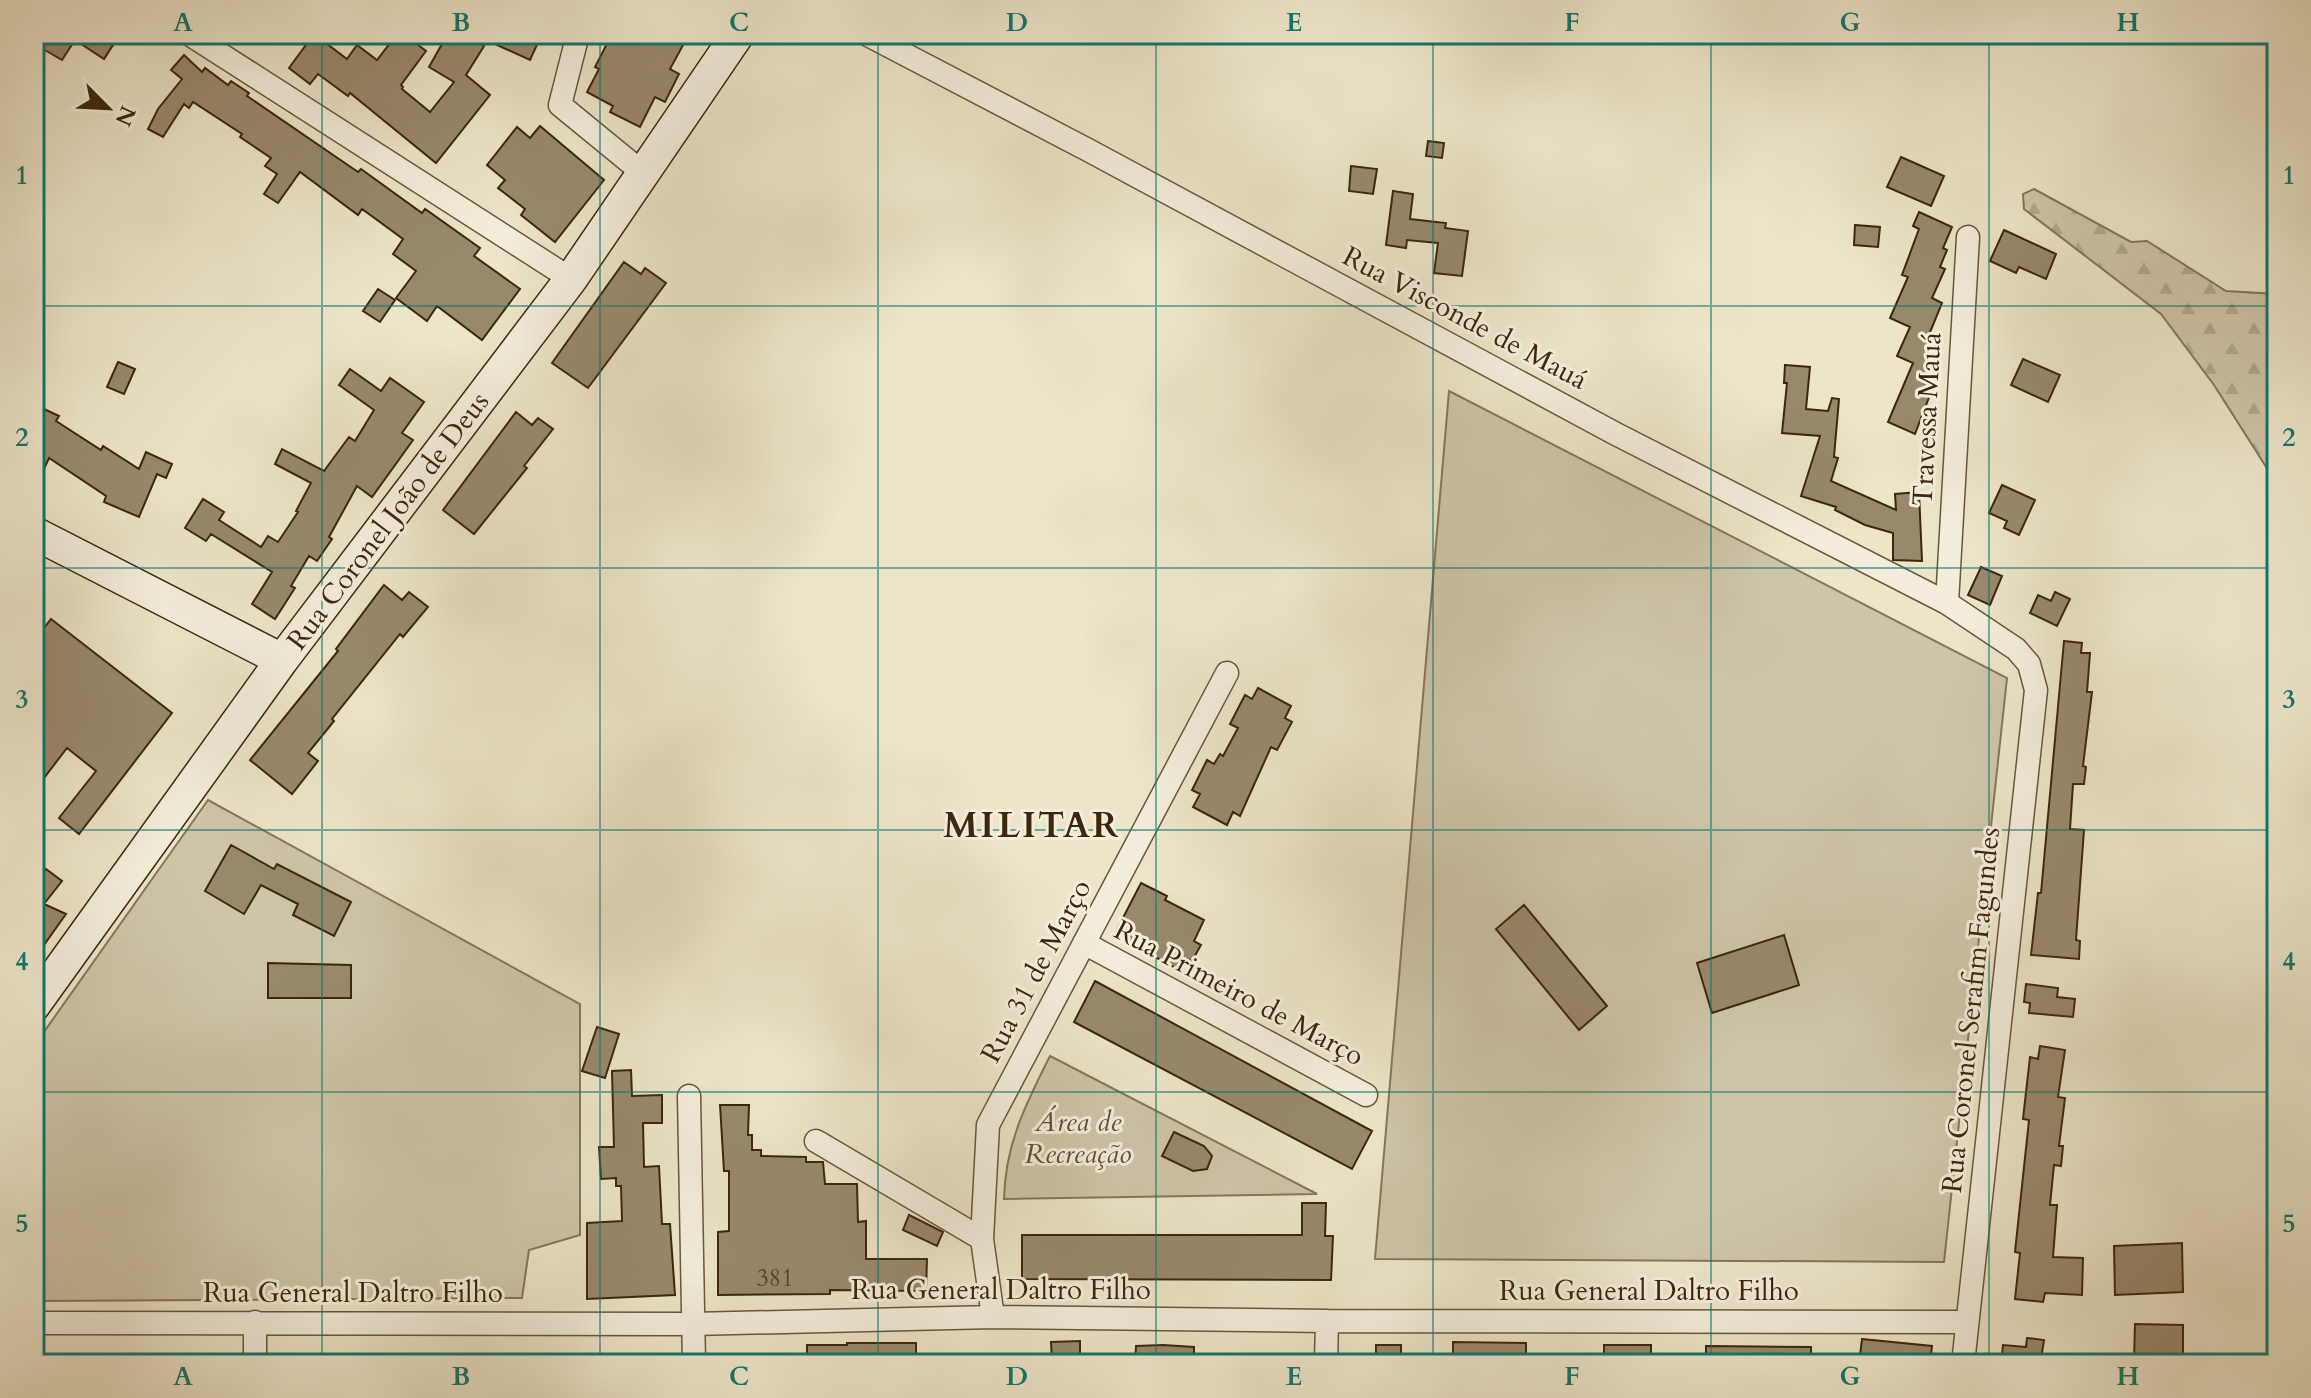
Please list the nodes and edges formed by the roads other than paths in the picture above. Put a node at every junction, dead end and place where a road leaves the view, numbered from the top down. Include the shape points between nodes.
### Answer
1 (189, 34) edge
2 (578, 34) edge
3 (738, 34) edge
4 (866, 34) edge
5 (643, 173) junction
6 (1968, 237) dead end
7 (571, 279) junction
8 (34, 533) edge
9 (1947, 603) junction
10 (282, 660) junction
11 (2029, 664) joint
12 (1227, 673) dead end
13 (1084, 943) junction
14 (34, 1005) edge
15 (1366, 1095) dead end
16 (689, 1096) dead end
17 (816, 1141) dead end
18 (982, 1239) junction
19 (993, 1317) junction
20 (1327, 1321) junction
21 (255, 1322) junction
22 (1967, 1322) junction
23 (34, 1323) edge
24 (693, 1324) junction
25 (255, 1364) edge
26 (694, 1364) edge
27 (1326, 1364) edge
28 (1963, 1364) edge

1 - 7 street
2 - 5 street via 560,105
3 - 5 street, Rua Coronel João de Deus
4 - 9 street, Rua Visconde de Mauá via 1616,434
5 - 7 street, Rua Coronel João de Deus
6 - 9 street, Travessa Mauá
7 - 10 street, Rua Coronel João de Deus
8 - 10 street
9 - 11 street, Rua Visconde de Mauá via 2016,649
10 - 14 street, Rua Coronel João de Deus
11 - 22 street, Rua Coronel Serafim Fagundes via 2036,690
12 - 13 street, Rua 31 de Março
13 - 15 street, Rua Primeiro de Março
13 - 18 street, Rua 31 de Março via 988,1125
16 - 24 street
17 - 18 street
18 - 19 street, Rua 31 de Março
19 - 20 street, Rua General Daltro Filho
19 - 24 street, Rua General Daltro Filho
20 - 22 street, Rua General Daltro Filho
20 - 27 street
21 - 23 street, Rua General Daltro Filho
21 - 24 street, Rua General Daltro Filho
21 - 25 street
22 - 28 street, Rua Coronel Serafim Fagundes
24 - 26 street

